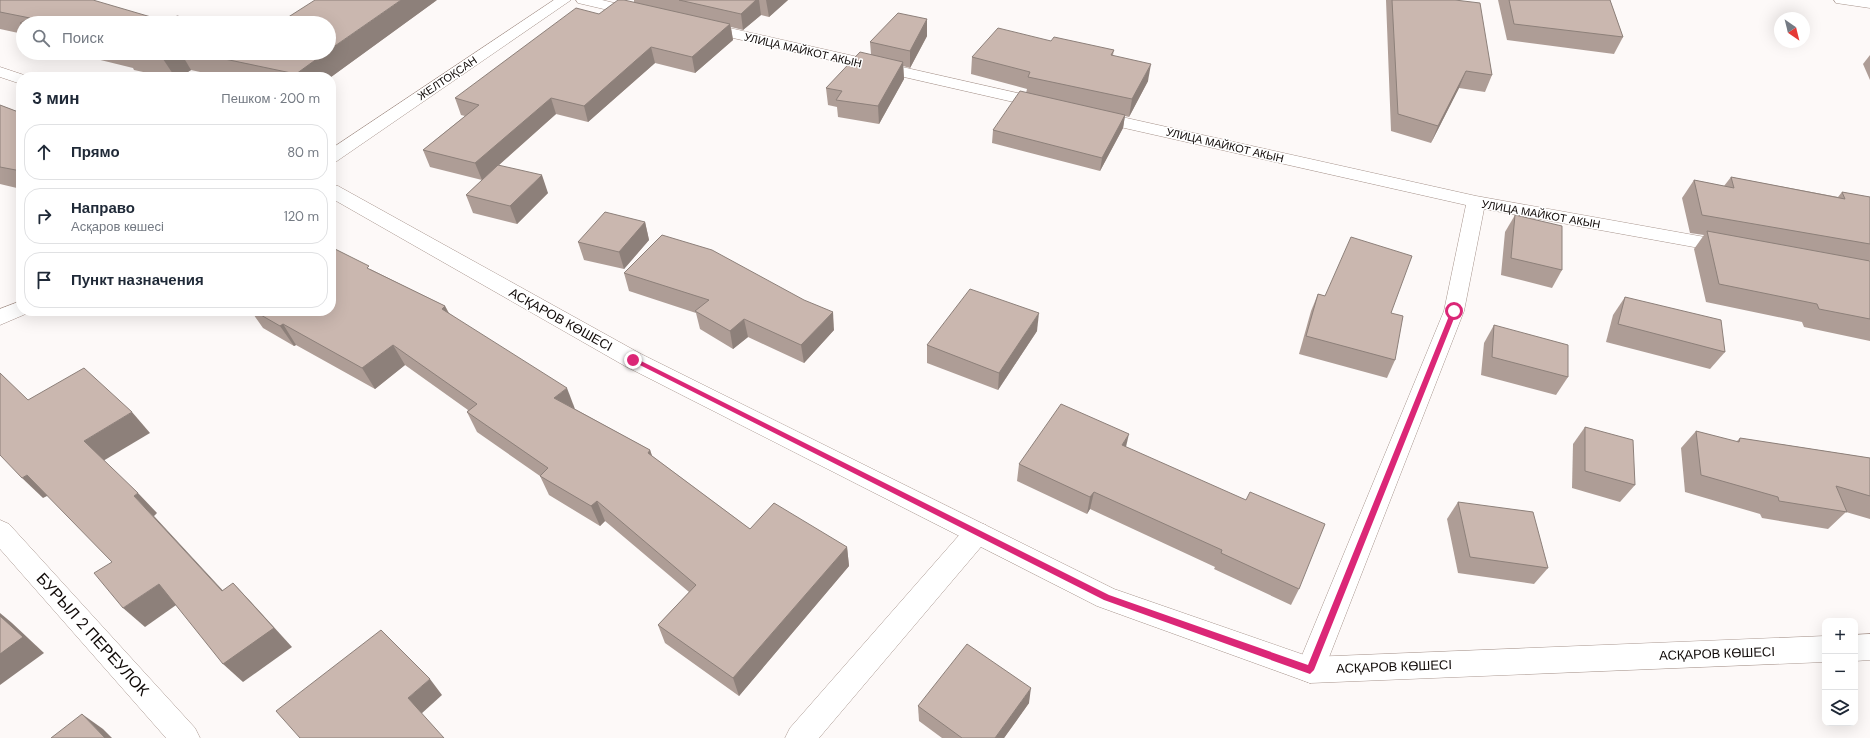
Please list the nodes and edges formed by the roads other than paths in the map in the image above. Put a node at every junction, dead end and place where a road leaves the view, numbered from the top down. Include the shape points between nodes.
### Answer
1 (564, 0) edge
2 (583, 0) edge
3 (1841, 0) edge
4 (1870, 4) edge
5 (653, 16) edge
6 (684, 23) edge
7 (0, 72) edge
8 (16, 77) edge
9 (1057, 107) edge
10 (1080, 112) edge
11 (336, 154) edge
12 (336, 193) edge
13 (1476, 202) junction
14 (1744, 250) edge
15 (16, 310) edge
16 (0, 318) edge
17 (0, 531) edge
18 (977, 533) junction
19 (1870, 647) edge
20 (1858, 648) edge
21 (1822, 649) edge
22 (1310, 670) junction
23 (185, 738) edge
24 (800, 738) edge

1 - 11 street, ЖЕЛТОҚСАН
2 - 5 street
3 - 4 street
6 - 9 street, УЛИЦА МАЙКОТ АКЫН
7 - 8 street
10 - 13 street, УЛИЦА МАЙКОТ АКЫН
12 - 18 street, АСҚАРОВ КӨШЕСІ via 633,360
13 - 14 street, УЛИЦА МАЙКОТ АКЫН
13 - 22 street via 1454,311
15 - 16 street
17 - 23 street, БУРЫЛ 2 ПЕРЕУЛОК
18 - 22 street, АСҚАРОВ КӨШЕСІ via 1106,598
18 - 24 street
19 - 20 street
21 - 22 street, АСҚАРОВ КӨШЕСІ

